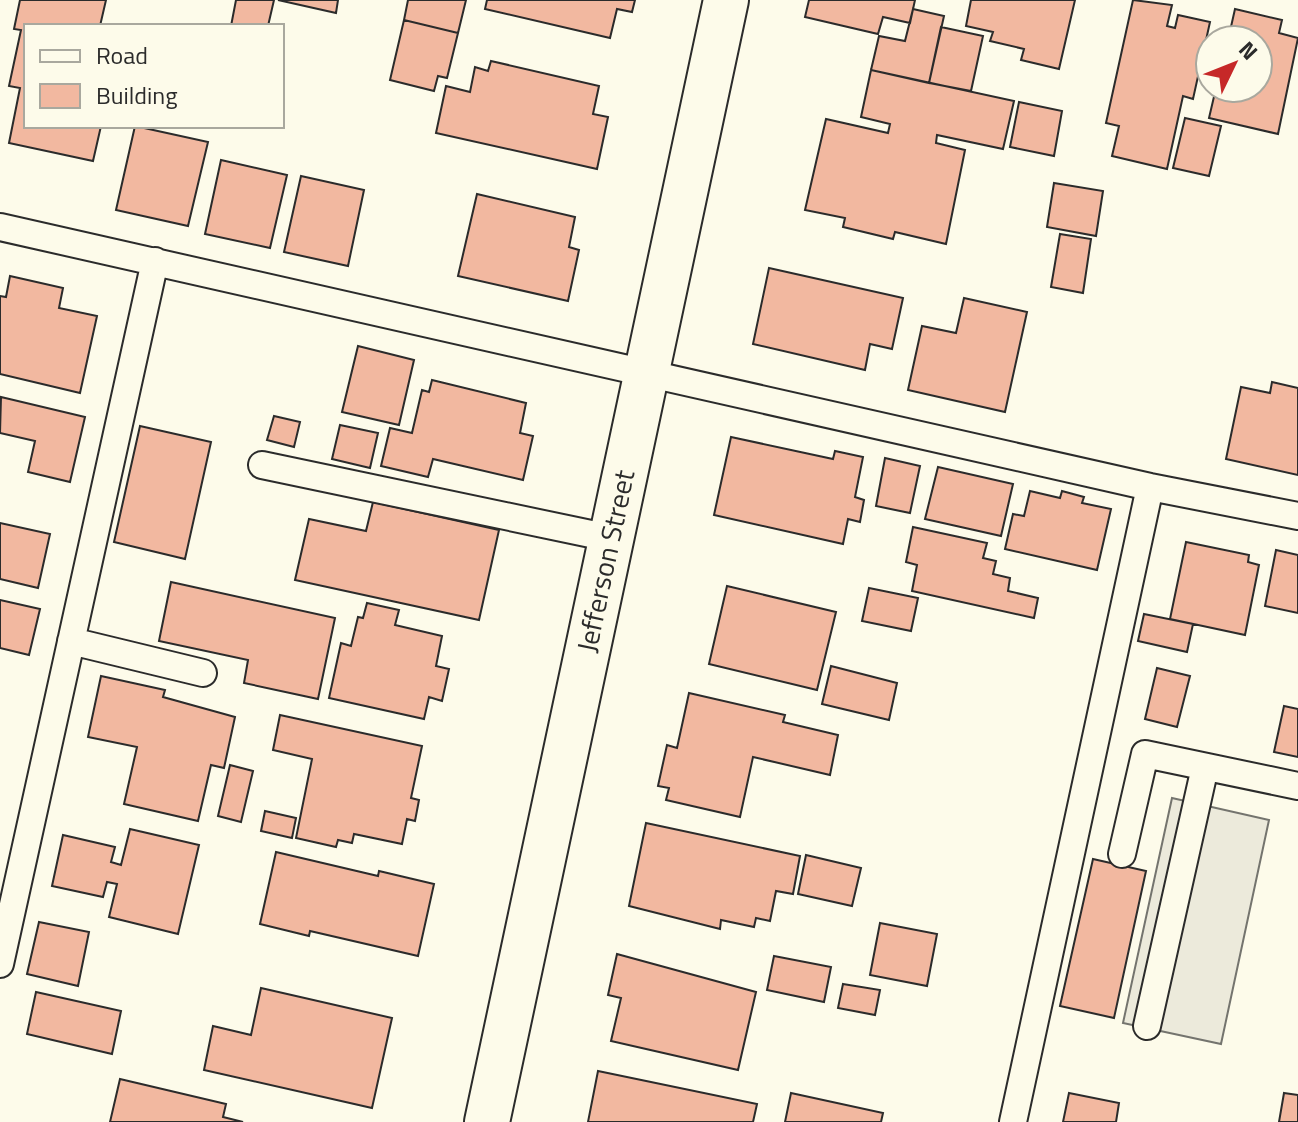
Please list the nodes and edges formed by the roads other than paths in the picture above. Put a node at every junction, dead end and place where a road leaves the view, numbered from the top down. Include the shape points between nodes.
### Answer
1 (726, 0) edge
2 (0, 227) edge
3 (155, 261) junction
4 (645, 372) junction
5 (262, 465) dead end
6 (1150, 487) junction
7 (1298, 516) edge
8 (610, 538) junction
9 (71, 641) junction
10 (203, 673) dead end
11 (1205, 767) junction
12 (1298, 786) edge
13 (1122, 854) dead end
14 (0, 964) edge
15 (1147, 1026) dead end
16 (487, 1122) edge
17 (1013, 1122) edge

1 - 4 street, Jefferson Street
2 - 3 lane
3 - 4 lane
3 - 9 lane
4 - 6 lane
4 - 8 street, Jefferson Street
5 - 8 lane
6 - 7 lane
6 - 17 lane
8 - 16 street, Jefferson Street
9 - 10 lane
9 - 14 lane
11 - 12 lane
11 - 13 lane via 1145,754
11 - 15 lane

